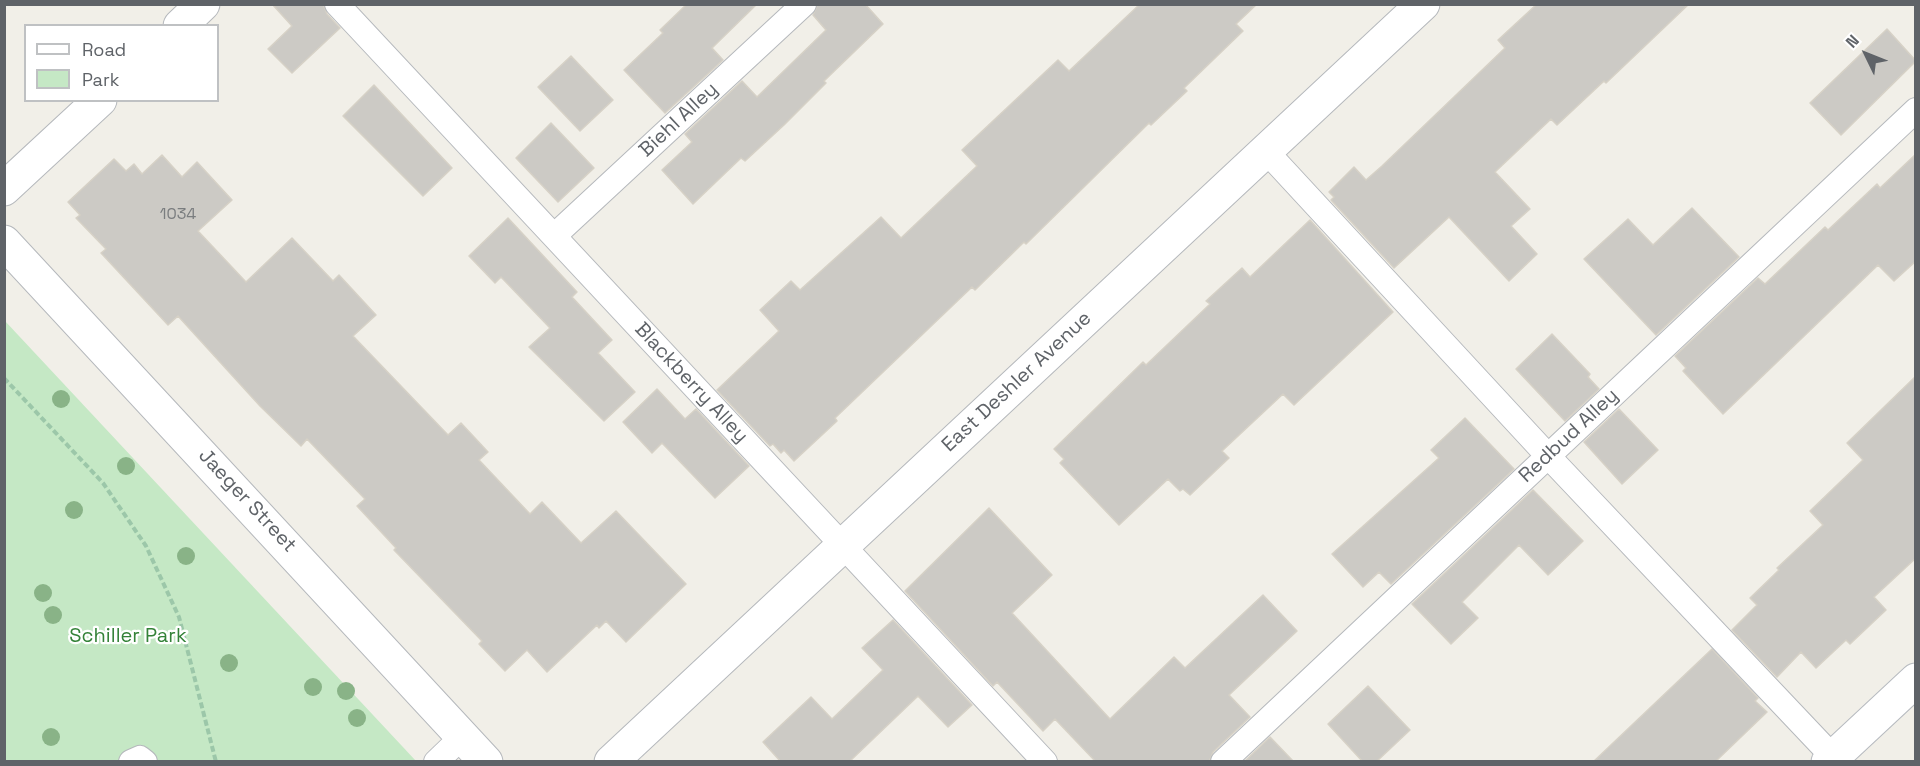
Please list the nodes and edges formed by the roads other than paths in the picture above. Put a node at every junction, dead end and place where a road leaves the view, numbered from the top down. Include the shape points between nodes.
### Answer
1 (202, 4) edge
2 (337, 4) edge
3 (804, 4) edge
4 (1423, 4) edge
5 (182, 24) edge
6 (98, 102) edge
7 (1916, 110) edge
8 (1265, 150) junction
9 (4, 189) edge
10 (554, 236) junction
11 (4, 242) edge
12 (1548, 456) junction
13 (843, 544) junction
14 (1916, 680) edge
15 (463, 736) junction
16 (1831, 759) edge
17 (436, 762) edge
18 (486, 762) edge
19 (611, 762) edge
20 (1045, 762) edge
21 (1223, 762) edge

1 - 5 street
2 - 10 lane, Blackberry Alley
3 - 10 lane, Biehl Alley
4 - 8 street, East Deshler Avenue
6 - 9 street
7 - 12 lane, Redbud Alley
8 - 12 lane
8 - 13 street, East Deshler Avenue
10 - 13 lane, Blackberry Alley
11 - 15 street, Jaeger Street
12 - 16 lane
12 - 21 lane, Redbud Alley
13 - 19 street, East Deshler Avenue
13 - 20 lane, Blackberry Alley
14 - 16 street
15 - 17 lane
15 - 18 street, Jaeger Street

